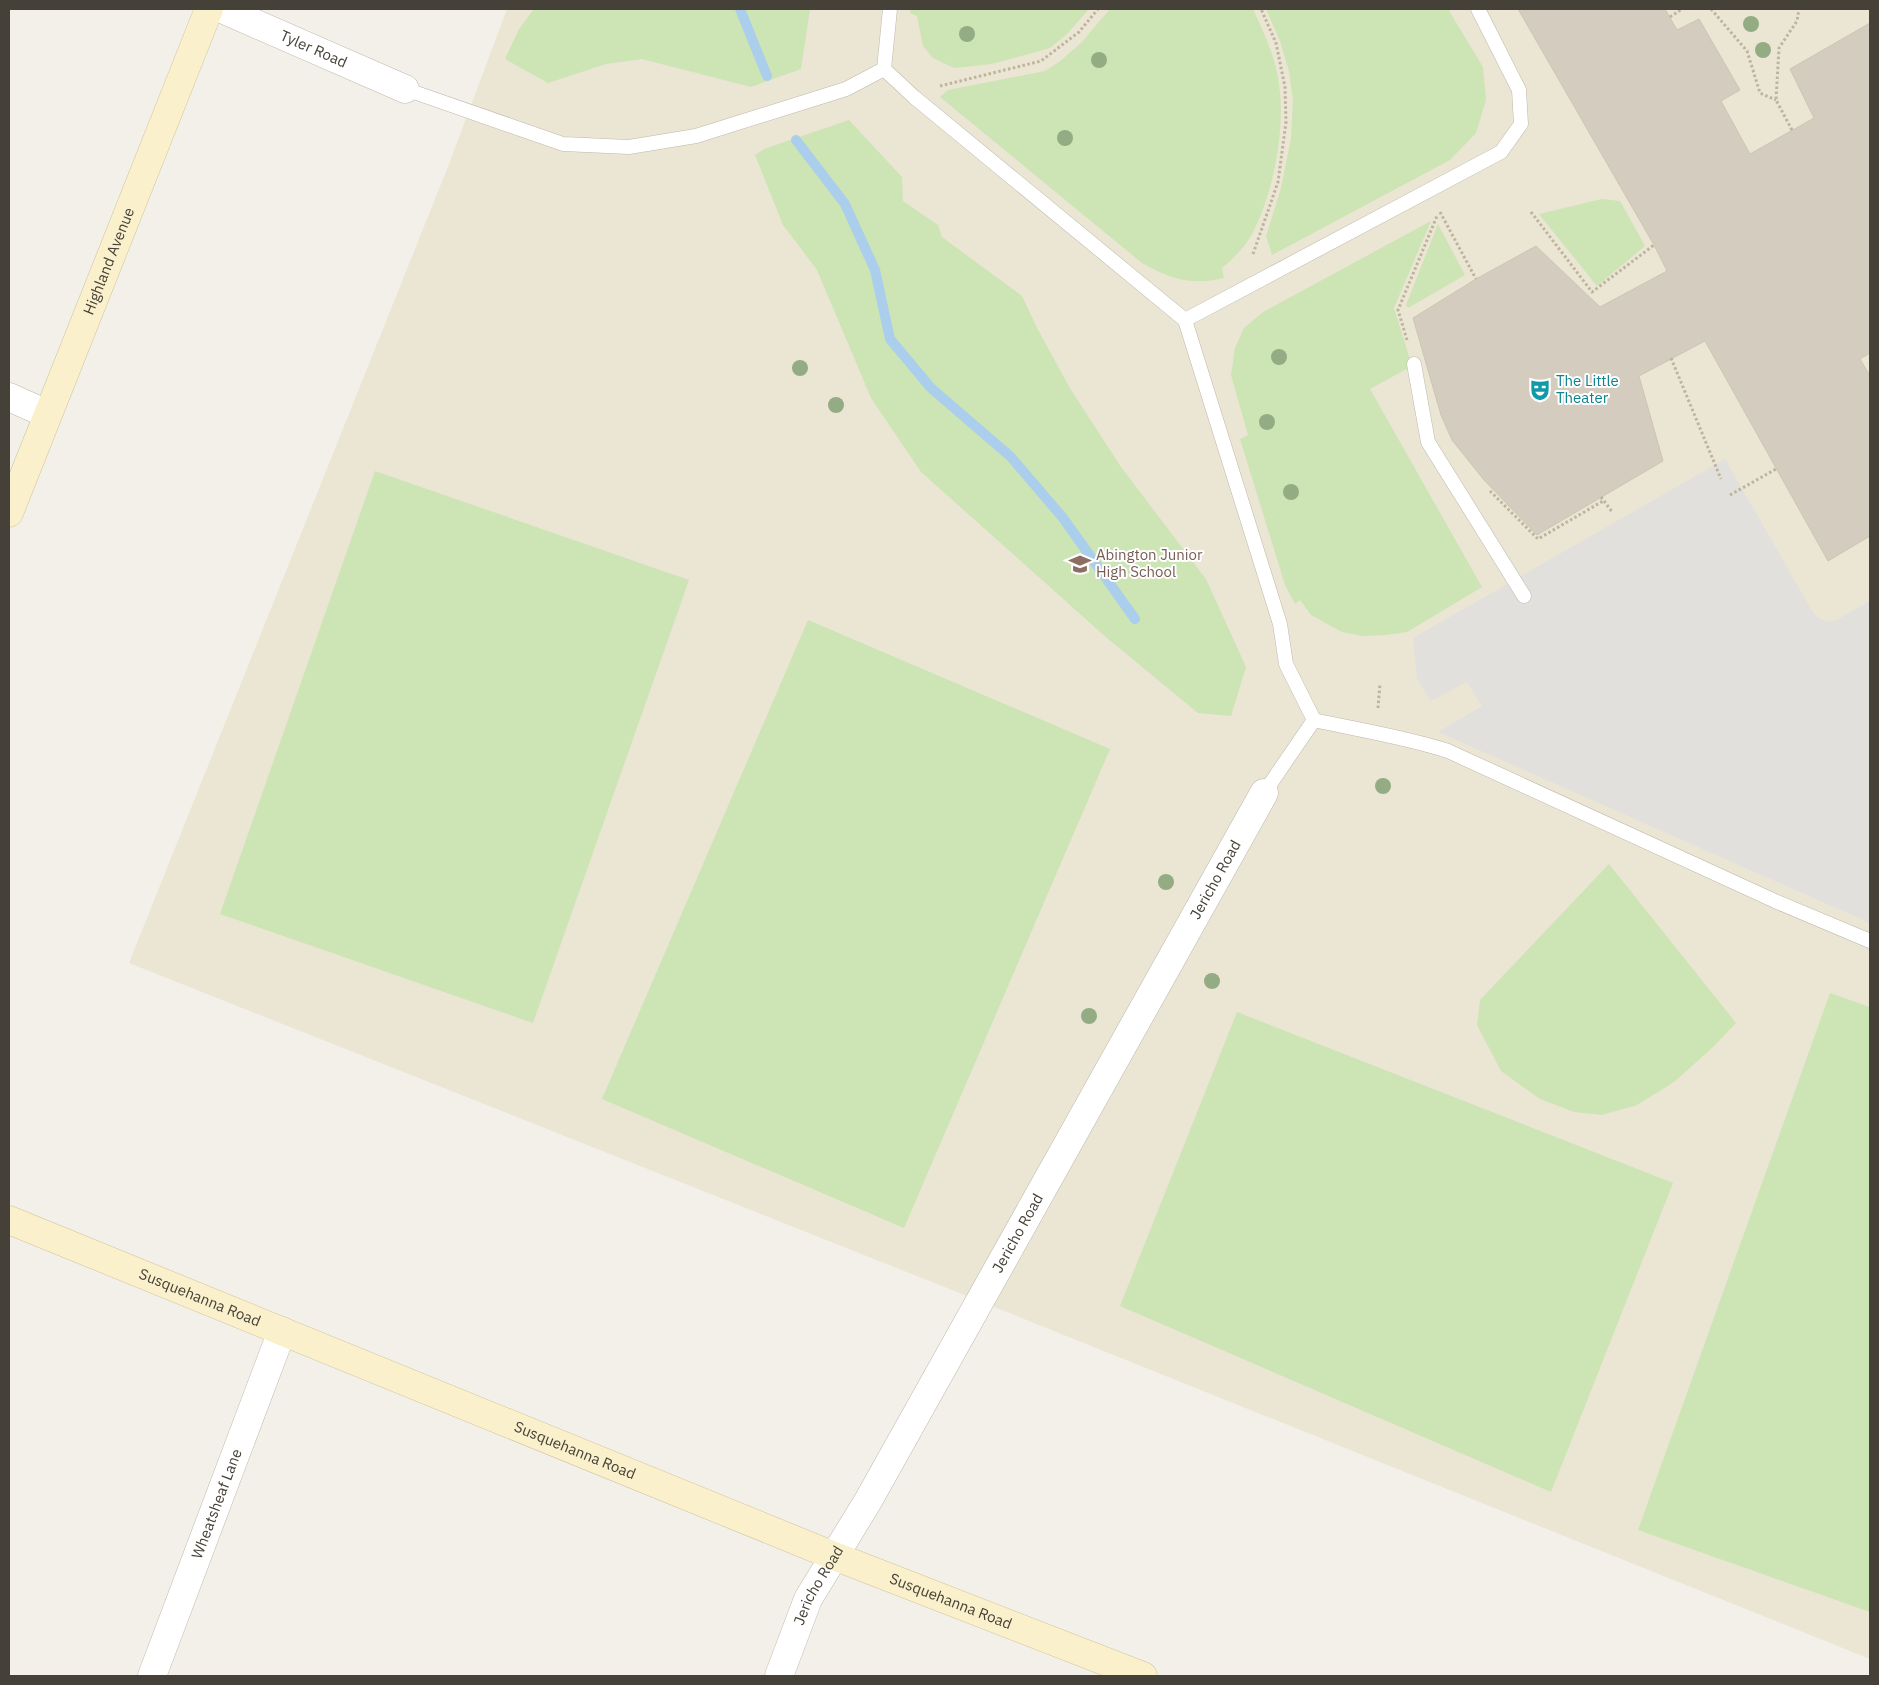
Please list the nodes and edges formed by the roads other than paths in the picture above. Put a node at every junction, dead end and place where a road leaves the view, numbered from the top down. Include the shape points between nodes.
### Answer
1 (209, 9) edge
2 (222, 9) edge
3 (890, 9) edge
4 (1478, 9) edge
5 (884, 69) junction
6 (405, 89) joint
7 (1185, 320) junction
8 (1414, 364) road end
9 (9, 397) edge
10 (47, 414) junction
11 (9, 513) edge
12 (1524, 596) dead end
13 (1314, 720) junction
14 (1264, 793) joint
15 (1870, 941) edge
16 (9, 1220) edge
17 (282, 1331) junction
18 (834, 1556) junction
19 (152, 1676) edge
20 (779, 1676) edge
21 (1143, 1676) edge

1 - 10 main road, Highland Avenue
2 - 6 street, Tyler Road
3 - 5 lane
4 - 7 lane via 1519,90 1521,124 1501,152
5 - 6 lane via 846,89 696,136 629,147 563,144
5 - 7 lane
7 - 13 lane via 1277,615 1286,664
8 - 12 lane via 1428,442
9 - 10 street
10 - 11 main road, Highland Avenue
13 - 14 lane
13 - 15 lane via 1418,741 1448,751 1775,901
14 - 18 street, Jericho Road via 868,1502
16 - 17 main road, Susquehanna Road
17 - 18 main road, Susquehanna Road
17 - 19 street, Wheatsheaf Lane
18 - 20 street, Jericho Road via 808,1599
18 - 21 main road, Susquehanna Road

